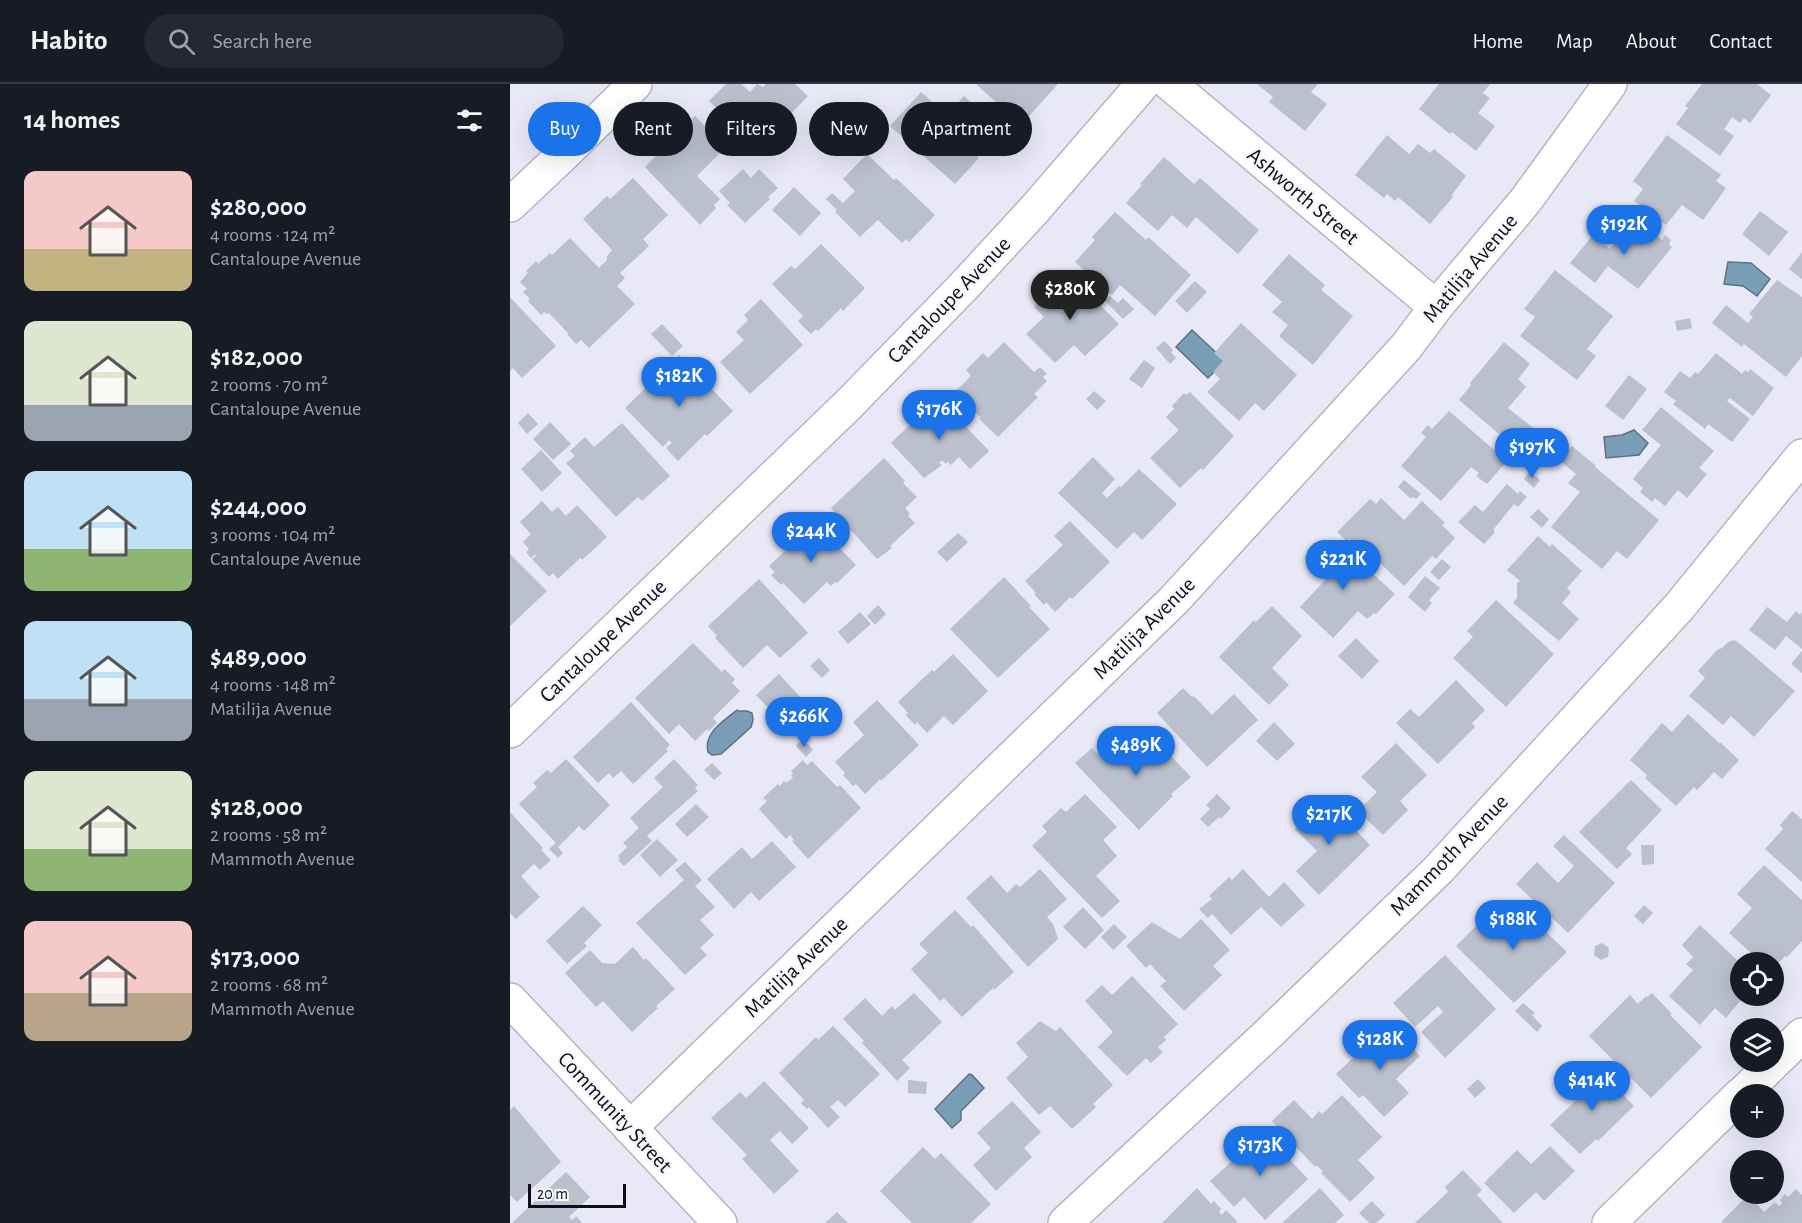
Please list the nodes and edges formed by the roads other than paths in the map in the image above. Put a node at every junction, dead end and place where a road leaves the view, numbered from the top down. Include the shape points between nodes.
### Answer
1 (635, 84) edge
2 (1143, 84) edge
3 (1170, 84) edge
4 (1610, 84) edge
5 (510, 205) edge
6 (1436, 307) junction
7 (1802, 456) edge
8 (510, 731) edge
9 (510, 1000) edge
10 (1802, 1035) edge
11 (1751, 1084) edge
12 (1730, 1105) edge
13 (630, 1128) junction
14 (720, 1223) edge
15 (1065, 1223) edge
16 (1609, 1223) edge

1 - 5 street
2 - 8 street, Cantaloupe Avenue via 1034,210 857,395
3 - 6 street, Ashworth Street
4 - 6 street, Matilija Avenue via 1526,200
6 - 13 street, Matilija Avenue via 1406,347 1174,600
7 - 15 street, Mammoth Avenue via 1679,607 1438,870
9 - 13 street, Community Street
10 - 11 street
12 - 16 street
13 - 14 street, Community Street

